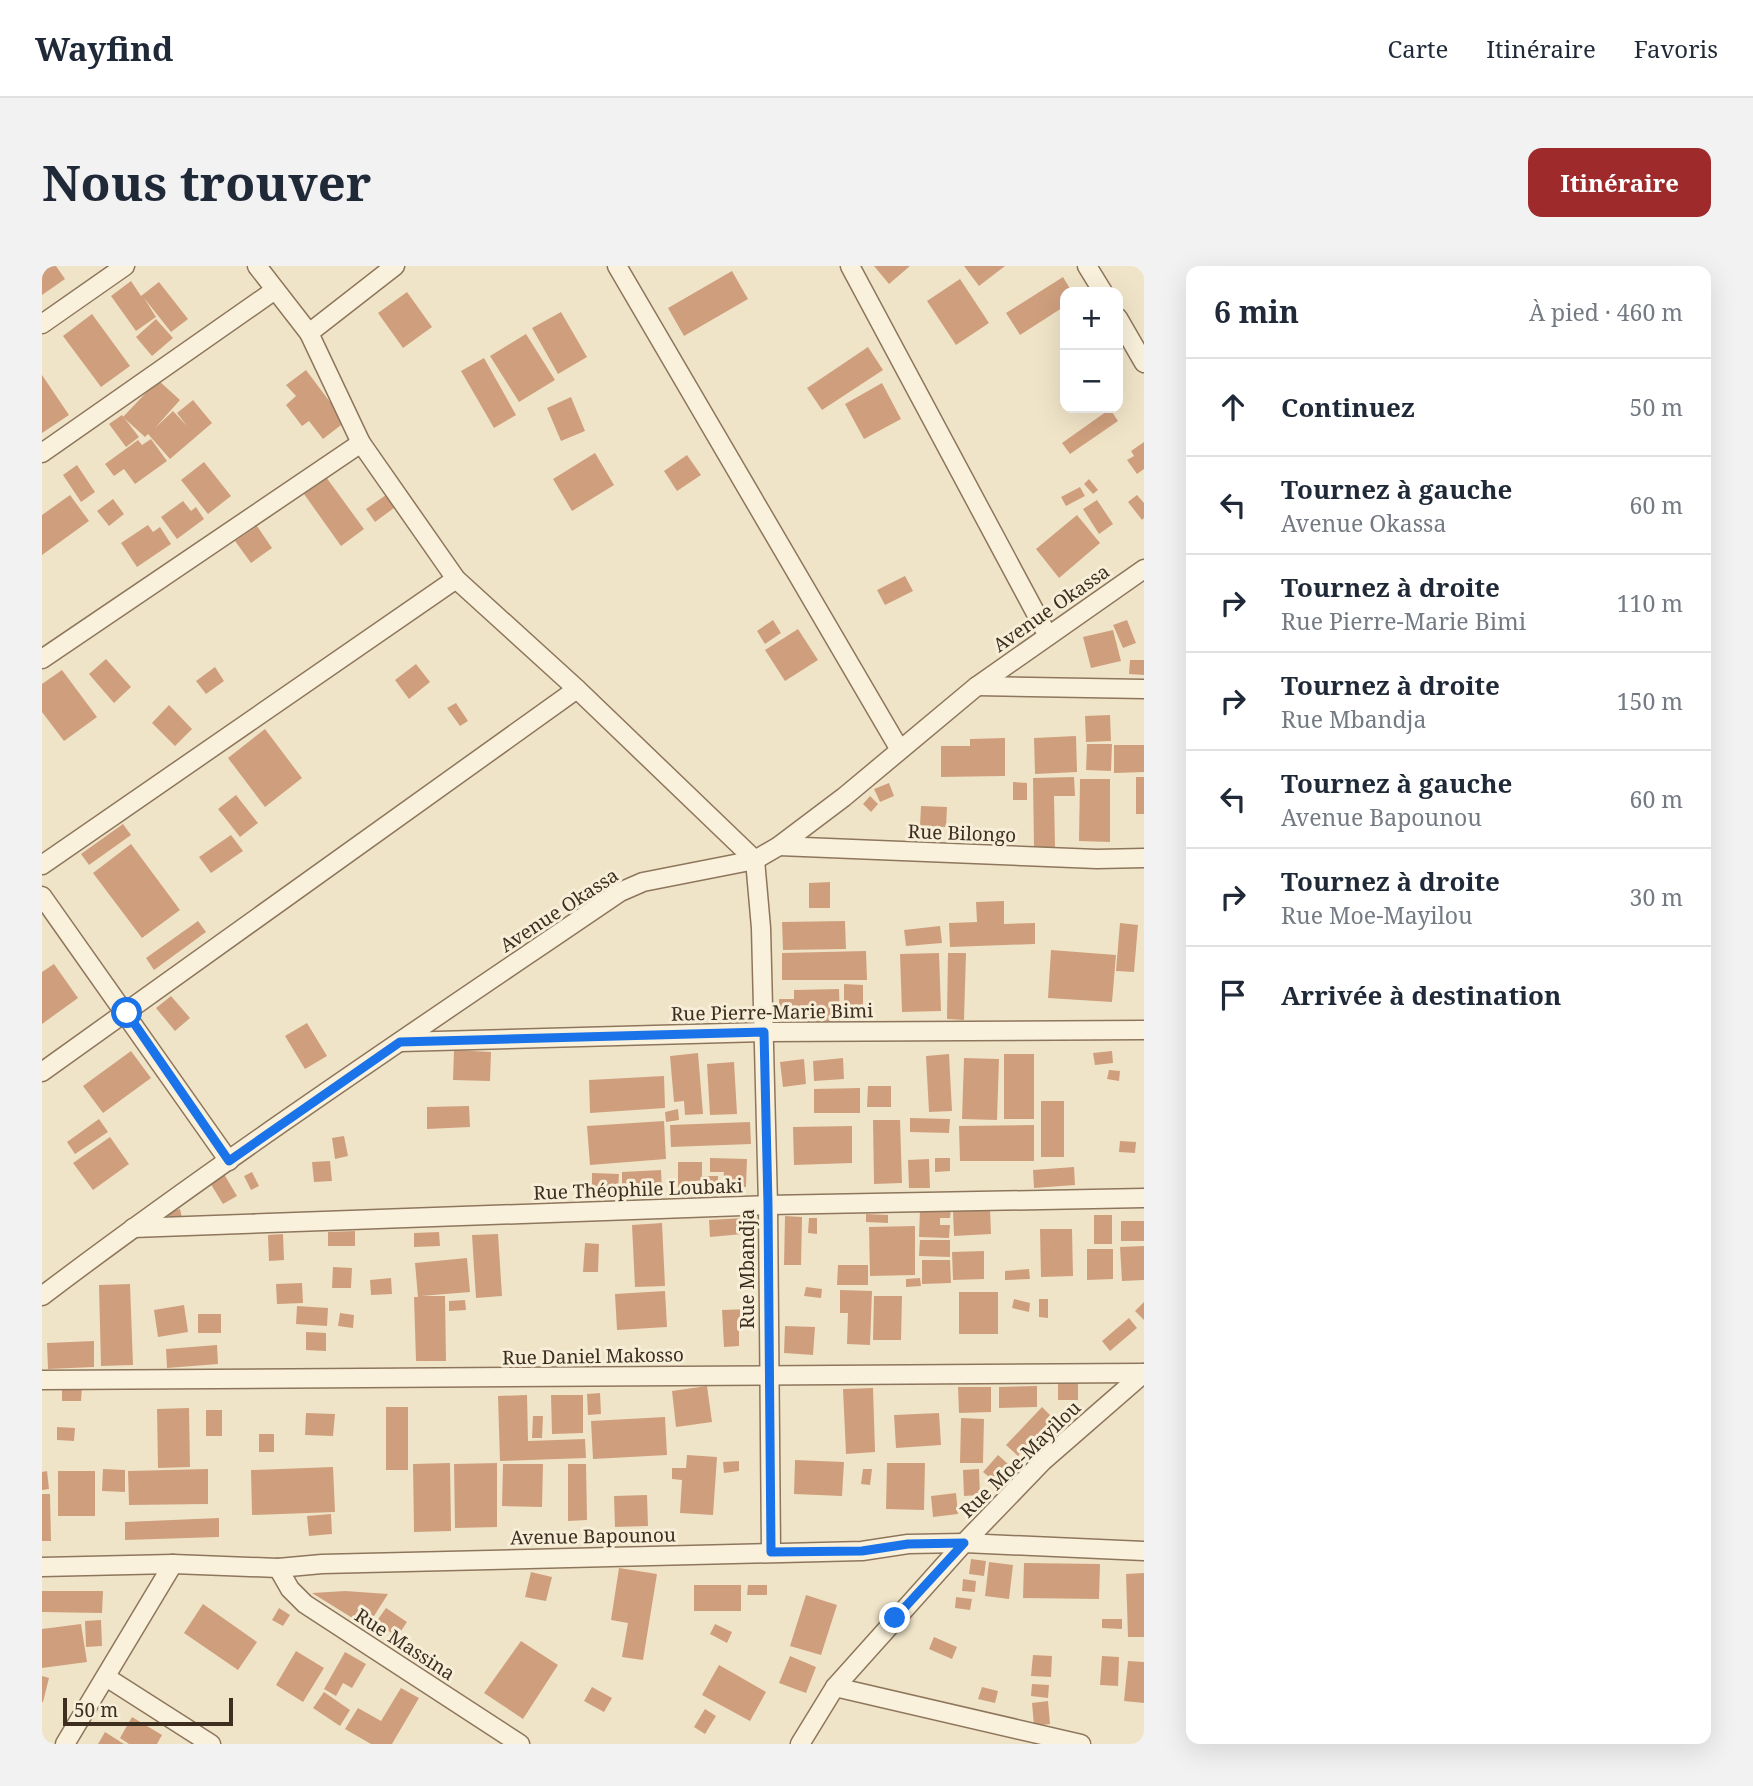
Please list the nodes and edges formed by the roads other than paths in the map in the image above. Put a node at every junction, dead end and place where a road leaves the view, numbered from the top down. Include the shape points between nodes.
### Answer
1 (125, 266) edge
2 (257, 266) edge
3 (395, 266) edge
4 (617, 266) edge
5 (850, 266) edge
6 (1087, 266) edge
7 (1100, 287) edge
8 (275, 290) junction
9 (42, 324) edge
10 (1123, 327) edge
11 (309, 333) junction
12 (1144, 363) edge
13 (361, 443) junction
14 (42, 453) edge
15 (1144, 569) edge
16 (456, 579) junction
17 (1048, 636) junction
18 (42, 660) edge
19 (976, 686) junction
20 (577, 689) junction
21 (1144, 689) edge
22 (900, 750) junction
23 (779, 846) junction
24 (1144, 858) edge
25 (755, 860) junction
26 (42, 865) edge
27 (42, 896) edge
28 (127, 1013) junction
29 (1144, 1030) edge
30 (764, 1032) junction
31 (400, 1042) junction
32 (42, 1072) edge
33 (229, 1161) junction
34 (1144, 1199) edge
35 (768, 1205) junction
36 (133, 1228) junction
37 (42, 1296) edge
38 (1144, 1373) edge
39 (768, 1375) junction
40 (42, 1380) edge
41 (964, 1543) junction
42 (1144, 1551) edge
43 (771, 1552) junction
44 (173, 1564) junction
45 (42, 1567) edge
46 (278, 1567) junction
47 (107, 1677) junction
48 (835, 1687) junction
49 (65, 1744) edge
50 (211, 1744) edge
51 (520, 1744) edge
52 (800, 1744) edge
53 (1081, 1744) edge

1 - 9 street
2 - 8 street
3 - 11 street
4 - 22 street
5 - 17 street
6 - 7 street
8 - 11 street
8 - 14 street
10 - 12 street
11 - 13 street
13 - 16 street
13 - 18 street
15 - 17 street, Avenue Okassa
16 - 20 street
16 - 26 street
17 - 19 street, Avenue Okassa
19 - 21 street
19 - 22 street, Avenue Okassa
20 - 25 street
20 - 28 street
22 - 23 street, Avenue Okassa
23 - 24 street, Rue Bilongo
23 - 25 street, Avenue Okassa
25 - 30 street, Rue Mbandja
25 - 31 street, Avenue Okassa via 643,882 620,892
27 - 28 street
28 - 32 street
28 - 33 street
29 - 30 street, Rue Pierre-Marie Bimi
30 - 31 street, Rue Pierre-Marie Bimi
30 - 35 street, Rue Mbandja
31 - 33 street, Avenue Okassa
33 - 36 street, Avenue Okassa
34 - 35 street, Rue Théophile Loubaki
35 - 36 street, Rue Théophile Loubaki
35 - 39 street, Rue Mbandja
36 - 37 street, Avenue Okassa
38 - 39 street, Rue Daniel Makosso
38 - 41 street, Rue Moe-Mayilou via 1043,1461
39 - 40 street, Rue Daniel Makosso
39 - 43 street, Rue Mbandja
41 - 42 street, Avenue Bapounou
41 - 43 street, Avenue Bapounou
41 - 48 street, Rue Moe-Mayilou
43 - 46 street, Avenue Bapounou
44 - 45 street, Avenue Bapounou
44 - 46 street, Avenue Bapounou
44 - 47 street
46 - 51 street, Rue Massina via 304,1604
47 - 49 street
47 - 50 street
48 - 52 street, Rue Moe-Mayilou
48 - 53 street

